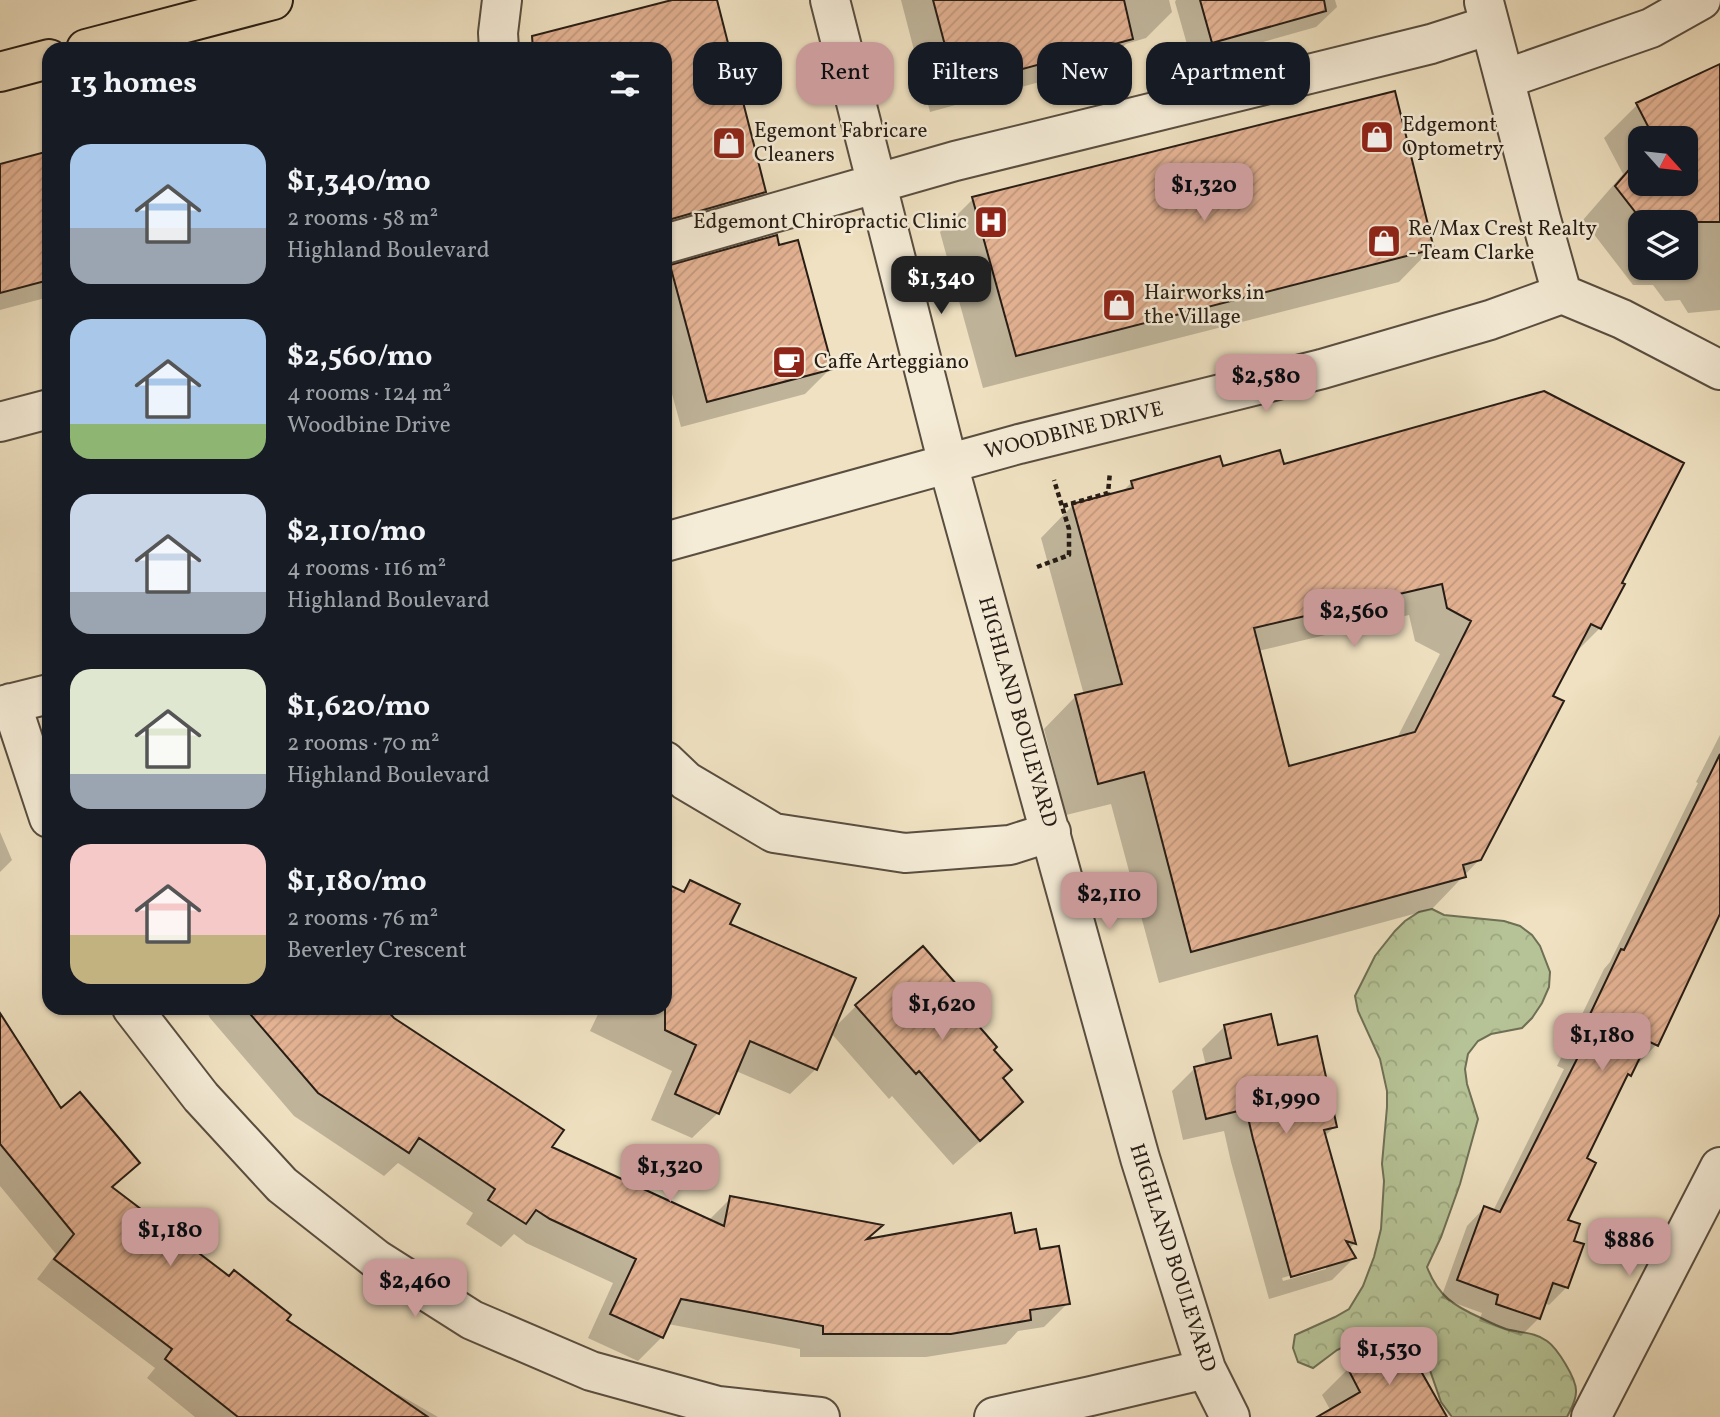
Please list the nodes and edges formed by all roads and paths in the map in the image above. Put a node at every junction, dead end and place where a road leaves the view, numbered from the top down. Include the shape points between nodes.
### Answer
1 (273, 0) edge
2 (502, 0) edge
3 (830, 0) edge
4 (1701, 0) edge
5 (1487, 13) edge
6 (113, 42) edge
7 (499, 42) edge
8 (42, 61) edge
9 (0, 72) edge
10 (1505, 79) junction
11 (876, 184) junction
12 (672, 242) edge
13 (1562, 294) junction
14 (1720, 370) edge
15 (42, 411) edge
16 (0, 422) edge
17 (948, 464) junction
18 (1110, 472) dead end
19 (1054, 480) dead end
20 (1063, 506) junction
21 (672, 540) edge
22 (1037, 567) dead end
23 (42, 696) edge
24 (6, 705) edge
25 (672, 768) edge
26 (42, 800) edge
27 (1051, 832) junction
28 (137, 1015) edge
29 (1720, 1167) edge
30 (1206, 1369) junction
31 (820, 1417) edge
32 (994, 1417) edge
33 (1230, 1417) edge
34 (1591, 1417) edge

1 - 6 main road
2 - 7 street
3 - 11 street, HIGHLAND BOULEVARD
4 - 10 street via 1651,28
5 - 10 street
5 - 11 street via 1431,44
8 - 9 main road
10 - 13 street
11 - 12 street
11 - 17 street, HIGHLAND BOULEVARD
13 - 14 street
13 - 17 street, WOODBINE DRIVE via 1322,369
15 - 16 street
17 - 21 street, WOODBINE DRIVE
17 - 27 street, HIGHLAND BOULEVARD
18 - 20 path via 1108,493
19 - 20 path
20 - 22 path via 1069,555
23 - 24 street
24 - 26 street
25 - 27 street via 686,781 774,833 905,853 1010,845
27 - 30 street, HIGHLAND BOULEVARD via 1140,1158
28 - 31 street via 201,1097 282,1185 376,1259 472,1320 591,1371 718,1406
29 - 34 street
30 - 32 street
30 - 33 street, HIGHLAND BOULEVARD

